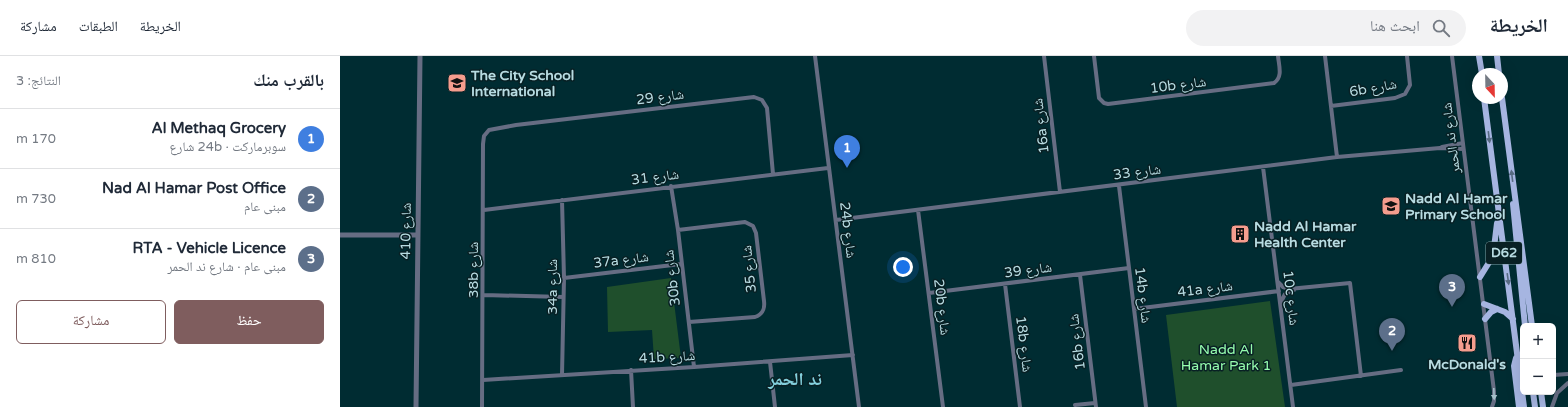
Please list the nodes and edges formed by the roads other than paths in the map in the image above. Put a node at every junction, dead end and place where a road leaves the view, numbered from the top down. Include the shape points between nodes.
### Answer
1 (420, 56) edge
2 (815, 56) edge
3 (1044, 56) edge
4 (1094, 56) edge
5 (1278, 56) edge
6 (1325, 56) edge
7 (1407, 56) edge
8 (1452, 56) edge
9 (1479, 56) edge
10 (1497, 56) edge
11 (1481, 68) edge
12 (1498, 68) edge
13 (1485, 104) edge
14 (1503, 104) edge
15 (1331, 106) junction
16 (486, 133) joint
17 (1463, 143) junction
18 (1440, 148) junction
19 (1463, 149) junction
20 (1337, 157) junction
21 (1263, 167) junction
22 (828, 168) junction
23 (774, 174) junction
24 (671, 186) junction
25 (1119, 186) junction
26 (1060, 192) junction
27 (1514, 193) junction
28 (562, 200) junction
29 (484, 210) junction
30 (918, 210) junction
31 (1498, 213) junction
32 (836, 220) junction
33 (678, 230) junction
34 (340, 235) edge
35 (418, 235) junction
36 (682, 264) junction
37 (1129, 268) junction
38 (1080, 275) junction
39 (1480, 277) junction
40 (564, 278) junction
41 (1278, 282) junction
42 (1005, 284) junction
43 (1299, 289) junction
44 (1279, 291) junction
45 (929, 293) junction
46 (484, 295) junction
47 (563, 297) junction
48 (1280, 304) junction
49 (1484, 304) junction
50 (1498, 308) junction
51 (1134, 309) junction
52 (1485, 319) junction
53 (1514, 321) junction
54 (688, 322) junction
55 (1525, 323) edge
56 (1532, 323) edge
57 (853, 355) junction
58 (1517, 356) junction
59 (770, 362) junction
60 (694, 367) junction
61 (631, 370) junction
62 (1401, 370) dead end
63 (1568, 374) edge
64 (562, 375) junction
65 (1556, 375) edge
66 (1361, 376) junction
67 (483, 380) junction
68 (1568, 383) edge
69 (1291, 385) junction
70 (1533, 395) edge
71 (1541, 395) edge
72 (1075, 405) dead end
73 (1095, 405) edge
74 (416, 407) edge
75 (482, 407) edge
76 (633, 407) edge
77 (775, 407) edge
78 (859, 407) edge
79 (943, 407) edge
80 (1020, 407) edge
81 (1146, 407) edge
82 (1294, 407) edge
83 (1492, 407) edge
84 (1519, 407) edge
85 (1524, 407) edge
86 (1535, 407) edge
87 (1543, 407) edge
88 (1552, 407) edge

1 - 35 street, شارع 410
2 - 22 street, 24b شارع
3 - 26 street, 16a شارع
4 - 5 street, 10b شارع via 1099,98 1108,104 1274,83 1280,74
6 - 15 street
7 - 15 street, 6b شارع via 1410,84 1405,94 1395,98
8 - 17 street, شارع ند الحمر
9 - 11 main road
10 - 12 main road
13 -> 31 main road, D62
27 -> 14 main road, D62
15 - 20 street
16 - 23 street, شارع 29 via 503,127 754,97 762,100 767,108
16 - 29 street, 38b شارع via 483,144
17 - 18 street, شارع 33
17 - 19 street, شارع ند الحمر
18 - 19 street, شارع 33
18 - 20 street, شارع 33
19 - 39 street, شارع ند الحمر
20 - 21 street, شارع 33
21 - 25 street, شارع 33
21 - 41 street, 10c شارع
22 - 23 street, شارع 31
22 - 32 street, 24b شارع
23 - 24 street, شارع 31
24 - 28 street, شارع 31
24 - 33 street, 30b شارع
25 - 26 street, شارع 33
25 - 37 street, 14b شارع
26 - 30 street, شارع 33
27 - 55 main road via 1513,213
27 - 56 main road, D62
28 - 29 street, شارع 31
28 - 40 street, 34a شارع
29 - 46 street, 38b شارع
30 - 32 street, شارع 33
30 - 45 street, 20b شارع
31 - 39 main road via 1494,251 1491,261
31 -> 53 main road, D62
32 - 57 street, 24b شارع
33 - 36 street, 30b شارع
33 - 54 street, شارع 35 via 745,222 753,226 757,237 764,301 764,311 756,317
34 - 35 street
35 - 74 street, شارع 410
36 - 40 street, 37a شارع
36 - 54 street, 30b شارع
37 - 38 street, شارع 39
37 - 51 street, 14b شارع
38 - 42 street, شارع 39
38 - 73 street, 16b شارع
39 - 49 street, شارع ند الحمر
40 - 47 street, 34a شارع
41 - 43 street via 1286,288
41 - 44 street, 10c شارع
42 - 45 street, شارع 39
42 - 80 street, 18b شارع
43 - 48 street via 1285,294
43 - 66 street via 1350,283
44 - 48 street, 10c شارع
44 - 51 street, 41a شارع
45 - 79 street, 20b شارع
46 - 47 street
46 - 67 street, 38b شارع
47 - 64 street, 34a شارع
48 - 69 street, 10c شارع
49 - 50 main road
49 - 52 street, شارع ند الحمر
50 - 52 main road
50 - 53 main road
51 - 81 street, 14b شارع
52 -> 83 street, شارع ند الحمر via 1495,396
53 - 58 main road, D62
54 - 60 street, 30b شارع
57 - 59 street, 41b شارع
57 - 78 street, 24b شارع
58 - 84 main road via 1514,366
58 - 85 main road, D62
59 - 60 street, 41b شارع
59 - 77 street
60 - 61 street, 41b شارع
61 - 64 street, 41b شارع
61 - 76 street
62 - 66 street
63 - 65 street
64 - 67 street, 41b شارع
66 - 69 street
67 - 75 street, 38b شارع
68 - 88 street via 1557,393
69 - 82 street, 10c شارع
70 - 86 main road
71 - 87 main road
72 - 73 street

